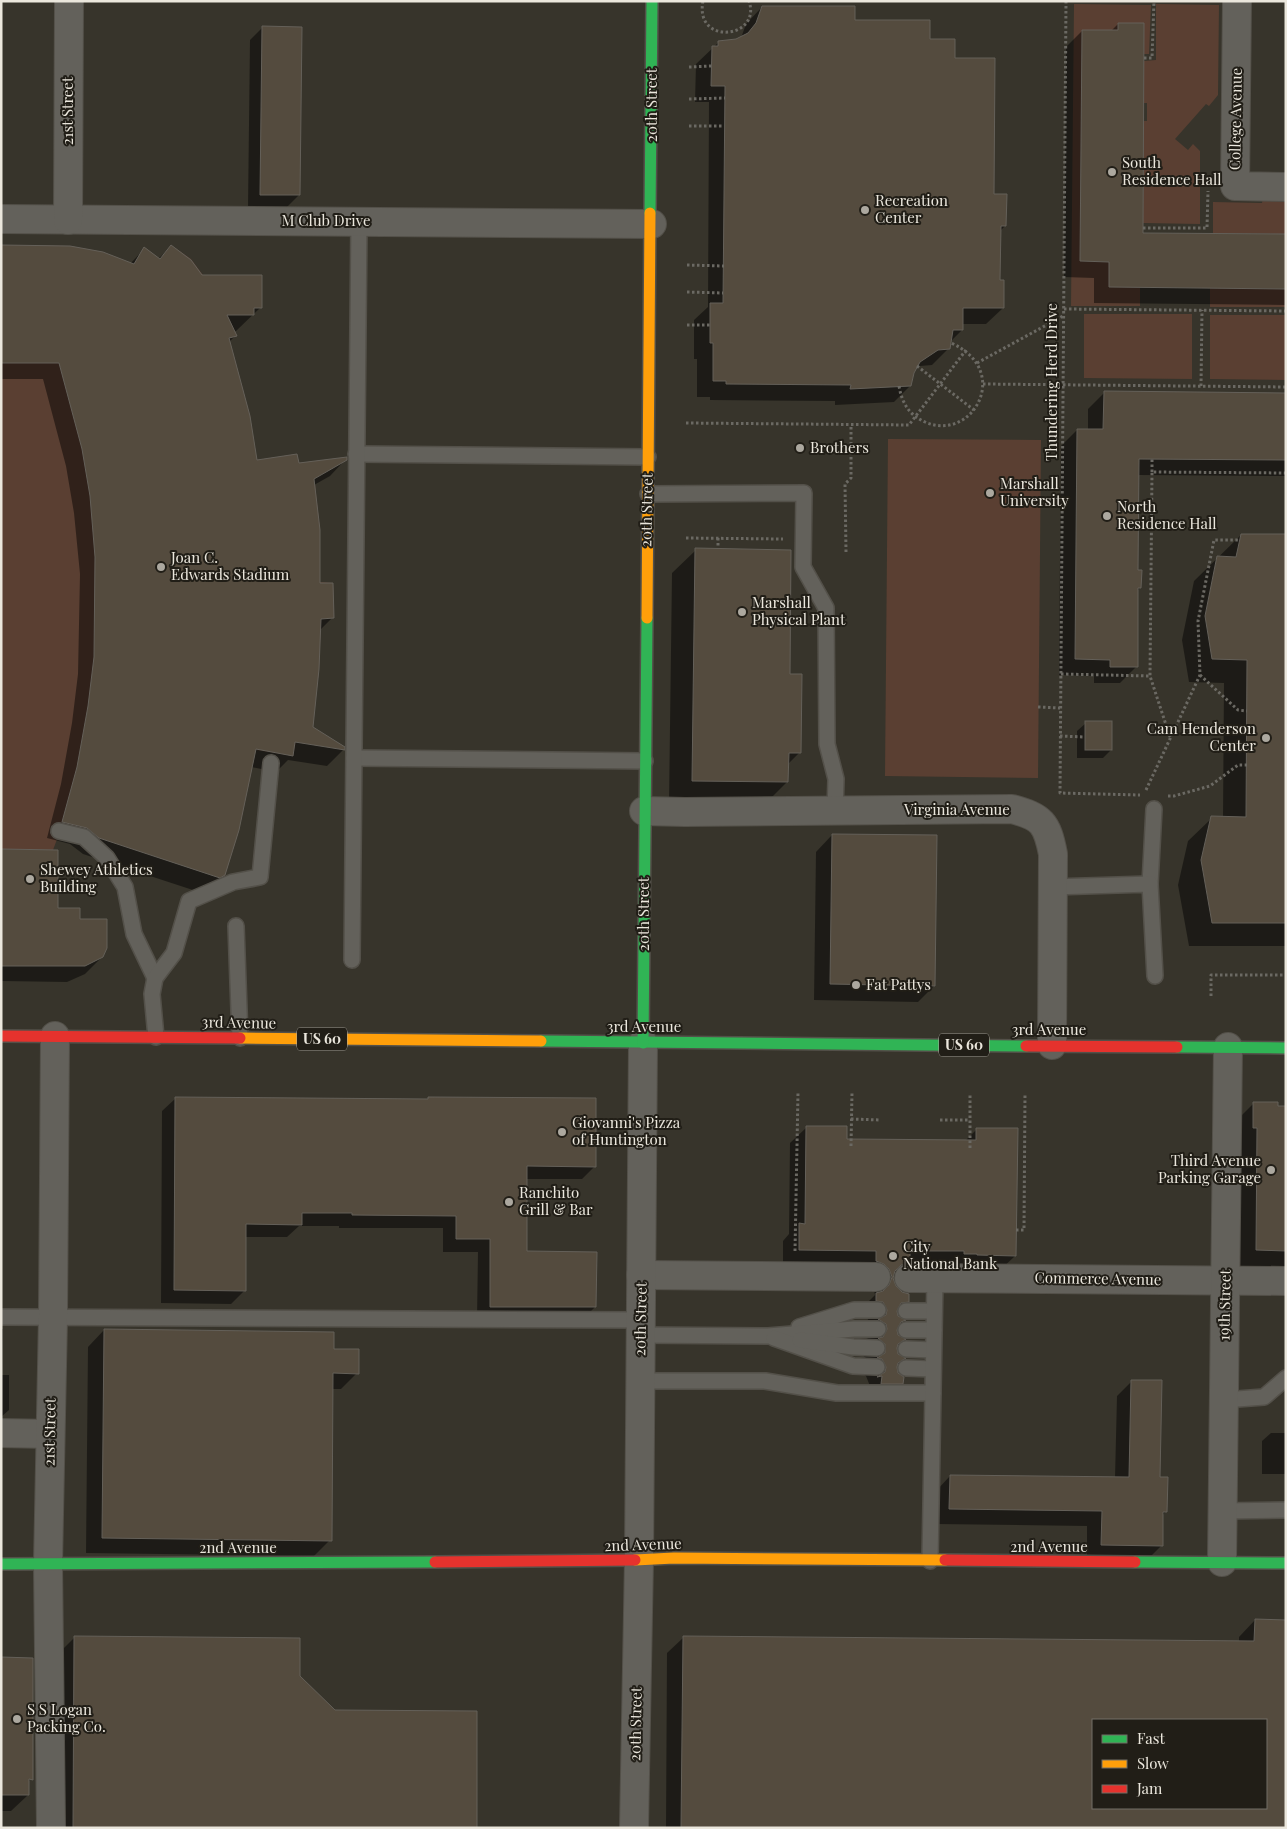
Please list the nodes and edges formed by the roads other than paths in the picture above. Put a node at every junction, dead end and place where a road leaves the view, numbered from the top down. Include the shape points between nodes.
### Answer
1 (68, 1) edge
2 (652, 1) edge
3 (1237, 1) edge
4 (1286, 187) edge
5 (1, 219) edge
6 (68, 220) junction
7 (359, 222) junction
8 (652, 224) junction
9 (356, 454) junction
10 (648, 457) junction
11 (648, 494) junction
12 (354, 758) junction
13 (645, 761) junction
14 (271, 763) dead end
15 (1154, 809) dead end
16 (644, 811) junction
17 (835, 811) junction
18 (59, 831) dead end
19 (1150, 884) junction
20 (1053, 887) junction
21 (236, 926) dead end
22 (352, 960) dead end
23 (1155, 976) dead end
24 (154, 978) junction
25 (1, 1036) edge
26 (55, 1036) junction
27 (156, 1037) junction
28 (240, 1038) junction
29 (643, 1042) junction
30 (1052, 1045) junction
31 (1228, 1047) junction
32 (1286, 1048) edge
33 (641, 1275) junction
34 (876, 1277) dead end
35 (922, 1278) joint
36 (1225, 1280) junction
37 (1286, 1281) edge
38 (878, 1310) dead end
39 (906, 1311) dead end
40 (934, 1311) junction
41 (1, 1317) edge
42 (53, 1317) junction
43 (641, 1328) junction
44 (878, 1329) dead end
45 (906, 1330) dead end
46 (934, 1330) junction
47 (768, 1336) junction
48 (878, 1348) dead end
49 (906, 1349) dead end
50 (933, 1350) junction
51 (877, 1367) dead end
52 (906, 1368) dead end
53 (933, 1369) junction
54 (1286, 1378) edge
55 (640, 1380) junction
56 (932, 1394) junction
57 (1224, 1400) junction
58 (1, 1433) edge
59 (50, 1434) junction
60 (1286, 1510) edge
61 (1223, 1511) junction
62 (639, 1559) junction
63 (930, 1561) junction
64 (1222, 1562) junction
65 (1286, 1563) edge
66 (1, 1564) edge
67 (48, 1564) junction
68 (51, 1828) edge
69 (634, 1828) edge

1 - 6 street, 21st Street
2 - 8 main road, 20th Street
3 - 4 street, College Avenue via 1235,186
5 - 6 street, M Club Drive
6 - 7 street, M Club Drive
7 - 8 street, M Club Drive
7 - 9 lane
8 - 10 main road, 20th Street
9 - 10 lane
9 - 12 lane
10 - 11 main road, 20th Street
11 - 13 main road, 20th Street
11 - 17 lane via 804,493 803,567 826,608 827,744 836,779
12 - 13 lane
12 - 22 lane
13 - 16 main road, 20th Street
14 - 24 lane via 260,877 233,882 189,901 174,953
15 - 19 lane
16 - 17 street, Virginia Avenue
16 - 29 main road, 20th Street
17 - 20 street, Virginia Avenue via 1012,809 1032,814 1050,837
18 - 24 lane via 84,837 107,858 125,887 134,934
19 - 20 lane
19 - 23 lane
20 - 30 street, Virginia Avenue
21 - 28 lane
24 - 27 lane via 152,994
25 - 26 main road, 3rd Avenue / US 60
26 - 27 main road, 3rd Avenue / US 60
26 - 42 street, 21st Street
27 - 28 main road, 3rd Avenue / US 60
28 - 29 main road, 3rd Avenue / US 60
29 - 30 main road, 3rd Avenue / US 60
29 - 33 street, 20th Street
30 - 31 main road, 3rd Avenue / US 60
31 - 32 main road, 3rd Avenue / US 60
31 - 36 street, 19th Street
33 - 34 street
33 - 43 street, 20th Street
35 - 36 street, Commerce Avenue
35 - 40 lane
36 - 37 street, Commerce Avenue
36 - 57 street, 19th Street
38 - 47 lane via 854,1310
39 - 40 lane
40 - 46 lane
41 - 42 lane
42 - 43 lane
42 - 59 street, 21st Street
43 - 47 lane
43 - 55 street, 20th Street
44 - 47 lane
45 - 46 lane
46 - 50 lane
47 - 48 lane
47 - 51 lane via 853,1366
49 - 50 lane
50 - 53 lane
52 - 53 lane
53 - 56 lane
54 - 57 lane via 1264,1397
55 - 56 lane via 765,1381 837,1393
55 - 62 street, 20th Street
56 - 63 lane
57 - 61 street, 19th Street
58 - 59 street
59 - 67 street, 21st Street
60 - 61 lane
61 - 64 street, 19th Street
62 - 63 main road, 2nd Avenue
62 - 67 main road, 2nd Avenue
62 - 69 street, 20th Street
63 - 64 main road, 2nd Avenue
64 - 65 main road, 2nd Avenue
66 - 67 main road, 2nd Avenue
67 - 68 street, 21st Street

